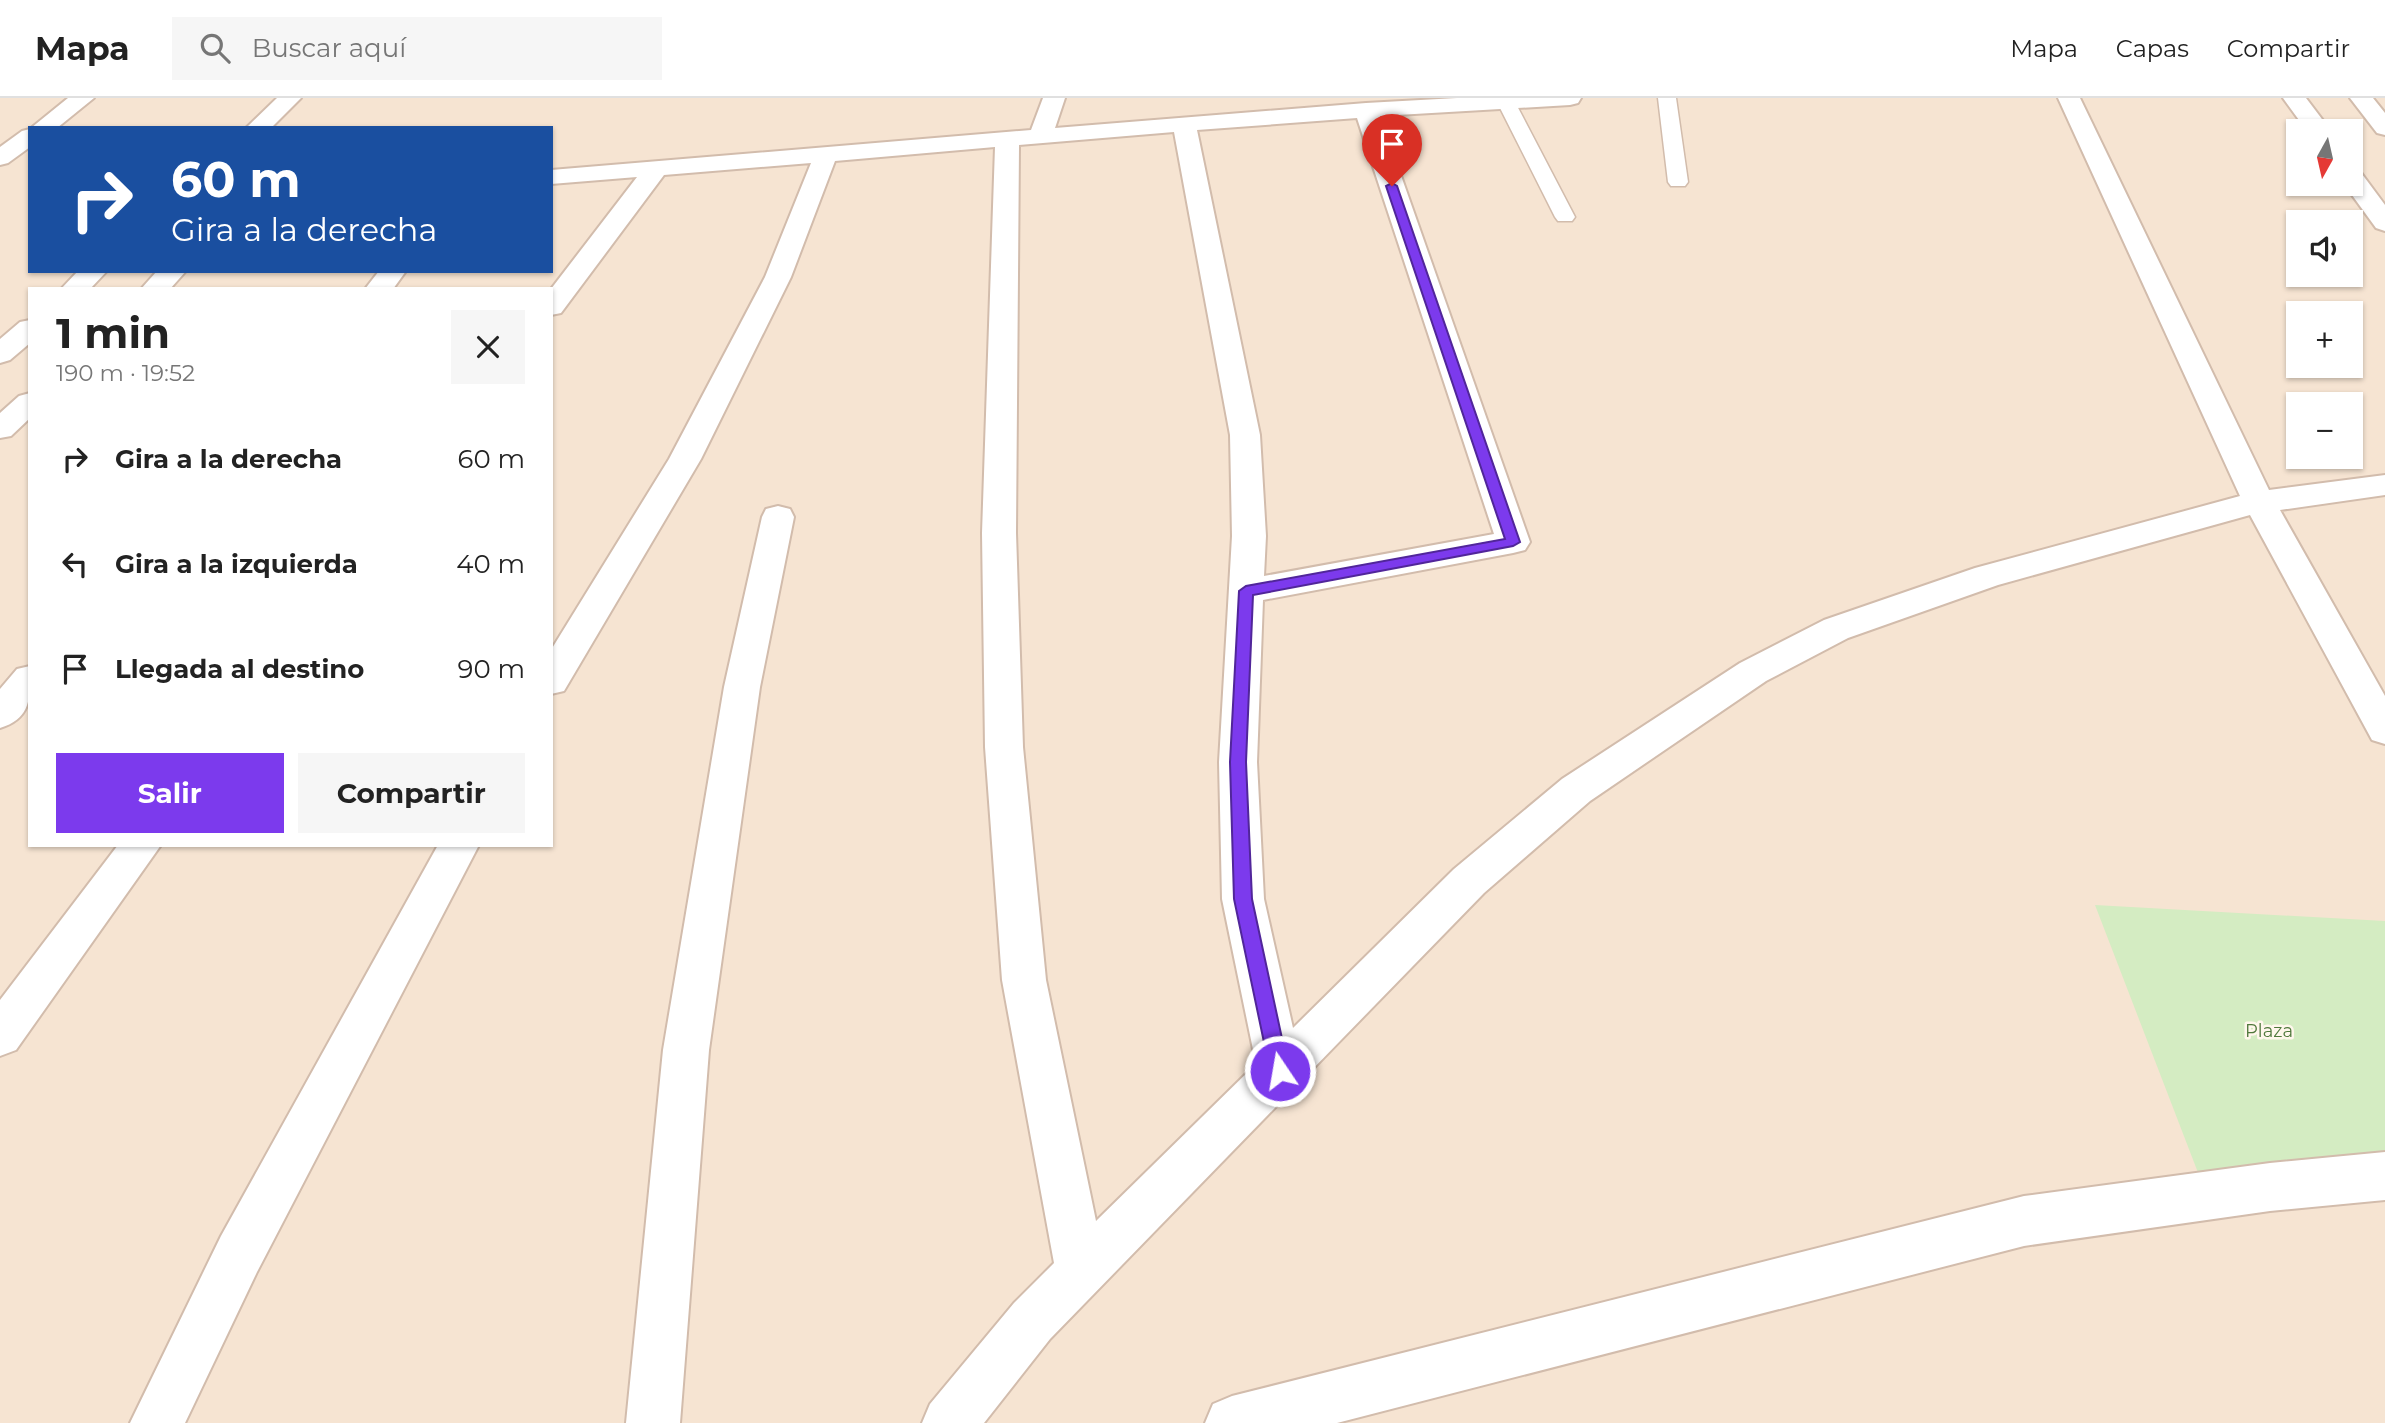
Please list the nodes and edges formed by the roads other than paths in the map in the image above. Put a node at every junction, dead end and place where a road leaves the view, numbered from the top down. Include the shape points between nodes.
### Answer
1 (83, 98) edge
2 (290, 98) edge
3 (301, 98) edge
4 (1054, 98) edge
5 (1570, 98) edge
6 (1667, 98) edge
7 (2068, 98) edge
8 (2294, 98) edge
9 (2361, 98) edge
10 (1505, 100) edge
11 (1366, 110) junction
12 (2310, 119) edge
13 (1184, 124) junction
14 (45, 126) edge
15 (259, 126) edge
16 (2385, 128) edge
17 (28, 137) edge
18 (1024, 138) junction
19 (826, 154) junction
20 (0, 158) edge
21 (657, 168) junction
22 (553, 177) edge
23 (1678, 182) dead end
24 (2363, 193) edge
25 (1565, 217) dead end
26 (2385, 223) edge
27 (92, 273) edge
28 (171, 273) edge
29 (391, 273) edge
30 (76, 287) edge
31 (155, 287) edge
32 (380, 287) edge
33 (553, 304) edge
34 (28, 330) edge
35 (0, 354) edge
36 (28, 404) edge
37 (0, 429) edge
38 (2385, 485) edge
39 (2259, 502) junction
40 (778, 517) dead end
41 (1246, 591) junction
42 (553, 678) edge
43 (28, 682) edge
44 (0, 714) edge
45 (2385, 730) edge
46 (140, 847) edge
47 (458, 847) edge
48 (0, 1035) edge
49 (1280, 1071) junction
50 (2385, 1176) edge
51 (1081, 1270) junction
52 (157, 1423) edge
53 (653, 1423) edge
54 (949, 1423) edge
55 (1232, 1423) edge

1 - 14 street
2 - 3 street
2 - 15 street
4 - 18 street
5 - 10 street
6 - 23 lane
7 - 39 street
8 - 12 street
9 - 16 street
10 - 11 street
10 - 25 lane
11 - 13 street
11 - 41 street via 1513,542
13 - 18 street
13 - 41 street via 1245,435
17 - 20 street
18 - 19 street
18 - 51 street via 999,533 1004,747 1024,980
19 - 21 street
19 - 42 street via 778,277 685,459
21 - 22 street
21 - 33 street
24 - 26 street
27 - 30 street
28 - 31 street
29 - 32 street
34 - 35 street
36 - 37 street
38 - 39 street
39 - 45 street
39 - 49 street via 1987,576 1836,629 1753,672 1576,790 1469,881
40 - 53 street via 742,687 686,1050
41 - 49 street via 1238,762 1243,899
43 - 44 street
46 - 48 street
47 - 52 street via 239,1254
49 - 51 street
50 - 55 street via 2270,1187 2024,1222
51 - 54 street via 1032,1321

